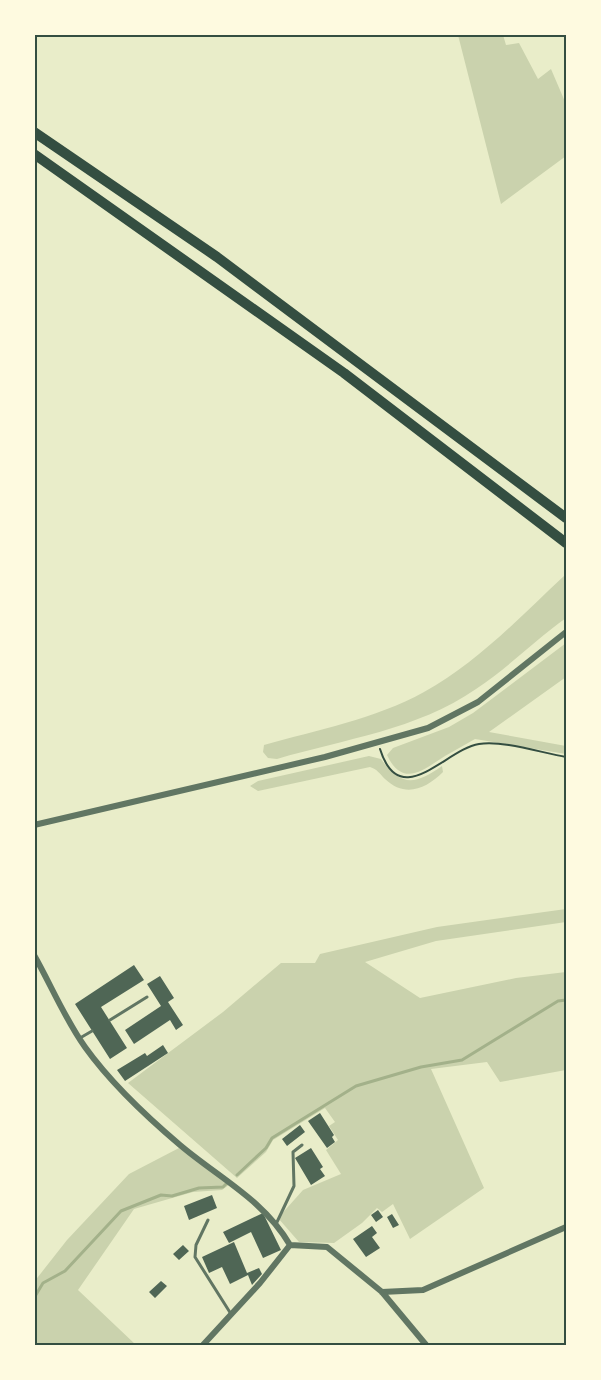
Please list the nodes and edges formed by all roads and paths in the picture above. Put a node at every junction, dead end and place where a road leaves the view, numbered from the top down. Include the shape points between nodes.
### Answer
1 (34, 132) edge
2 (34, 154) edge
3 (567, 518) edge
4 (567, 543) edge
5 (567, 632) edge
6 (378, 744) junction
7 (567, 757) edge
8 (34, 825) edge
9 (34, 955) edge
10 (147, 997) dead end
11 (110, 1020) dead end
12 (92, 1031) dead end
13 (80, 1038) junction
14 (302, 1145) dead end
15 (208, 1220) dead end
16 (277, 1222) junction
17 (567, 1227) edge
18 (290, 1245) junction
19 (382, 1292) junction
20 (231, 1314) junction
21 (202, 1346) edge
22 (427, 1346) edge

1 - 3 highway via 227,264
2 - 4 highway via 344,373
5 - 6 street via 453,717
6 - 7 path via 388,766 410,777 424,776 453,754 480,744
6 - 8 street
9 - 13 street
10 - 11 lane
12 - 13 lane
13 - 16 street via 124,1092 180,1145 242,1190
14 - 16 lane via 293,1152 294,1186
15 - 20 lane via 196,1245 195,1257
16 - 18 street
17 - 19 street via 423,1290
18 - 19 street via 327,1247
18 - 20 street
19 - 22 street
20 - 21 street

